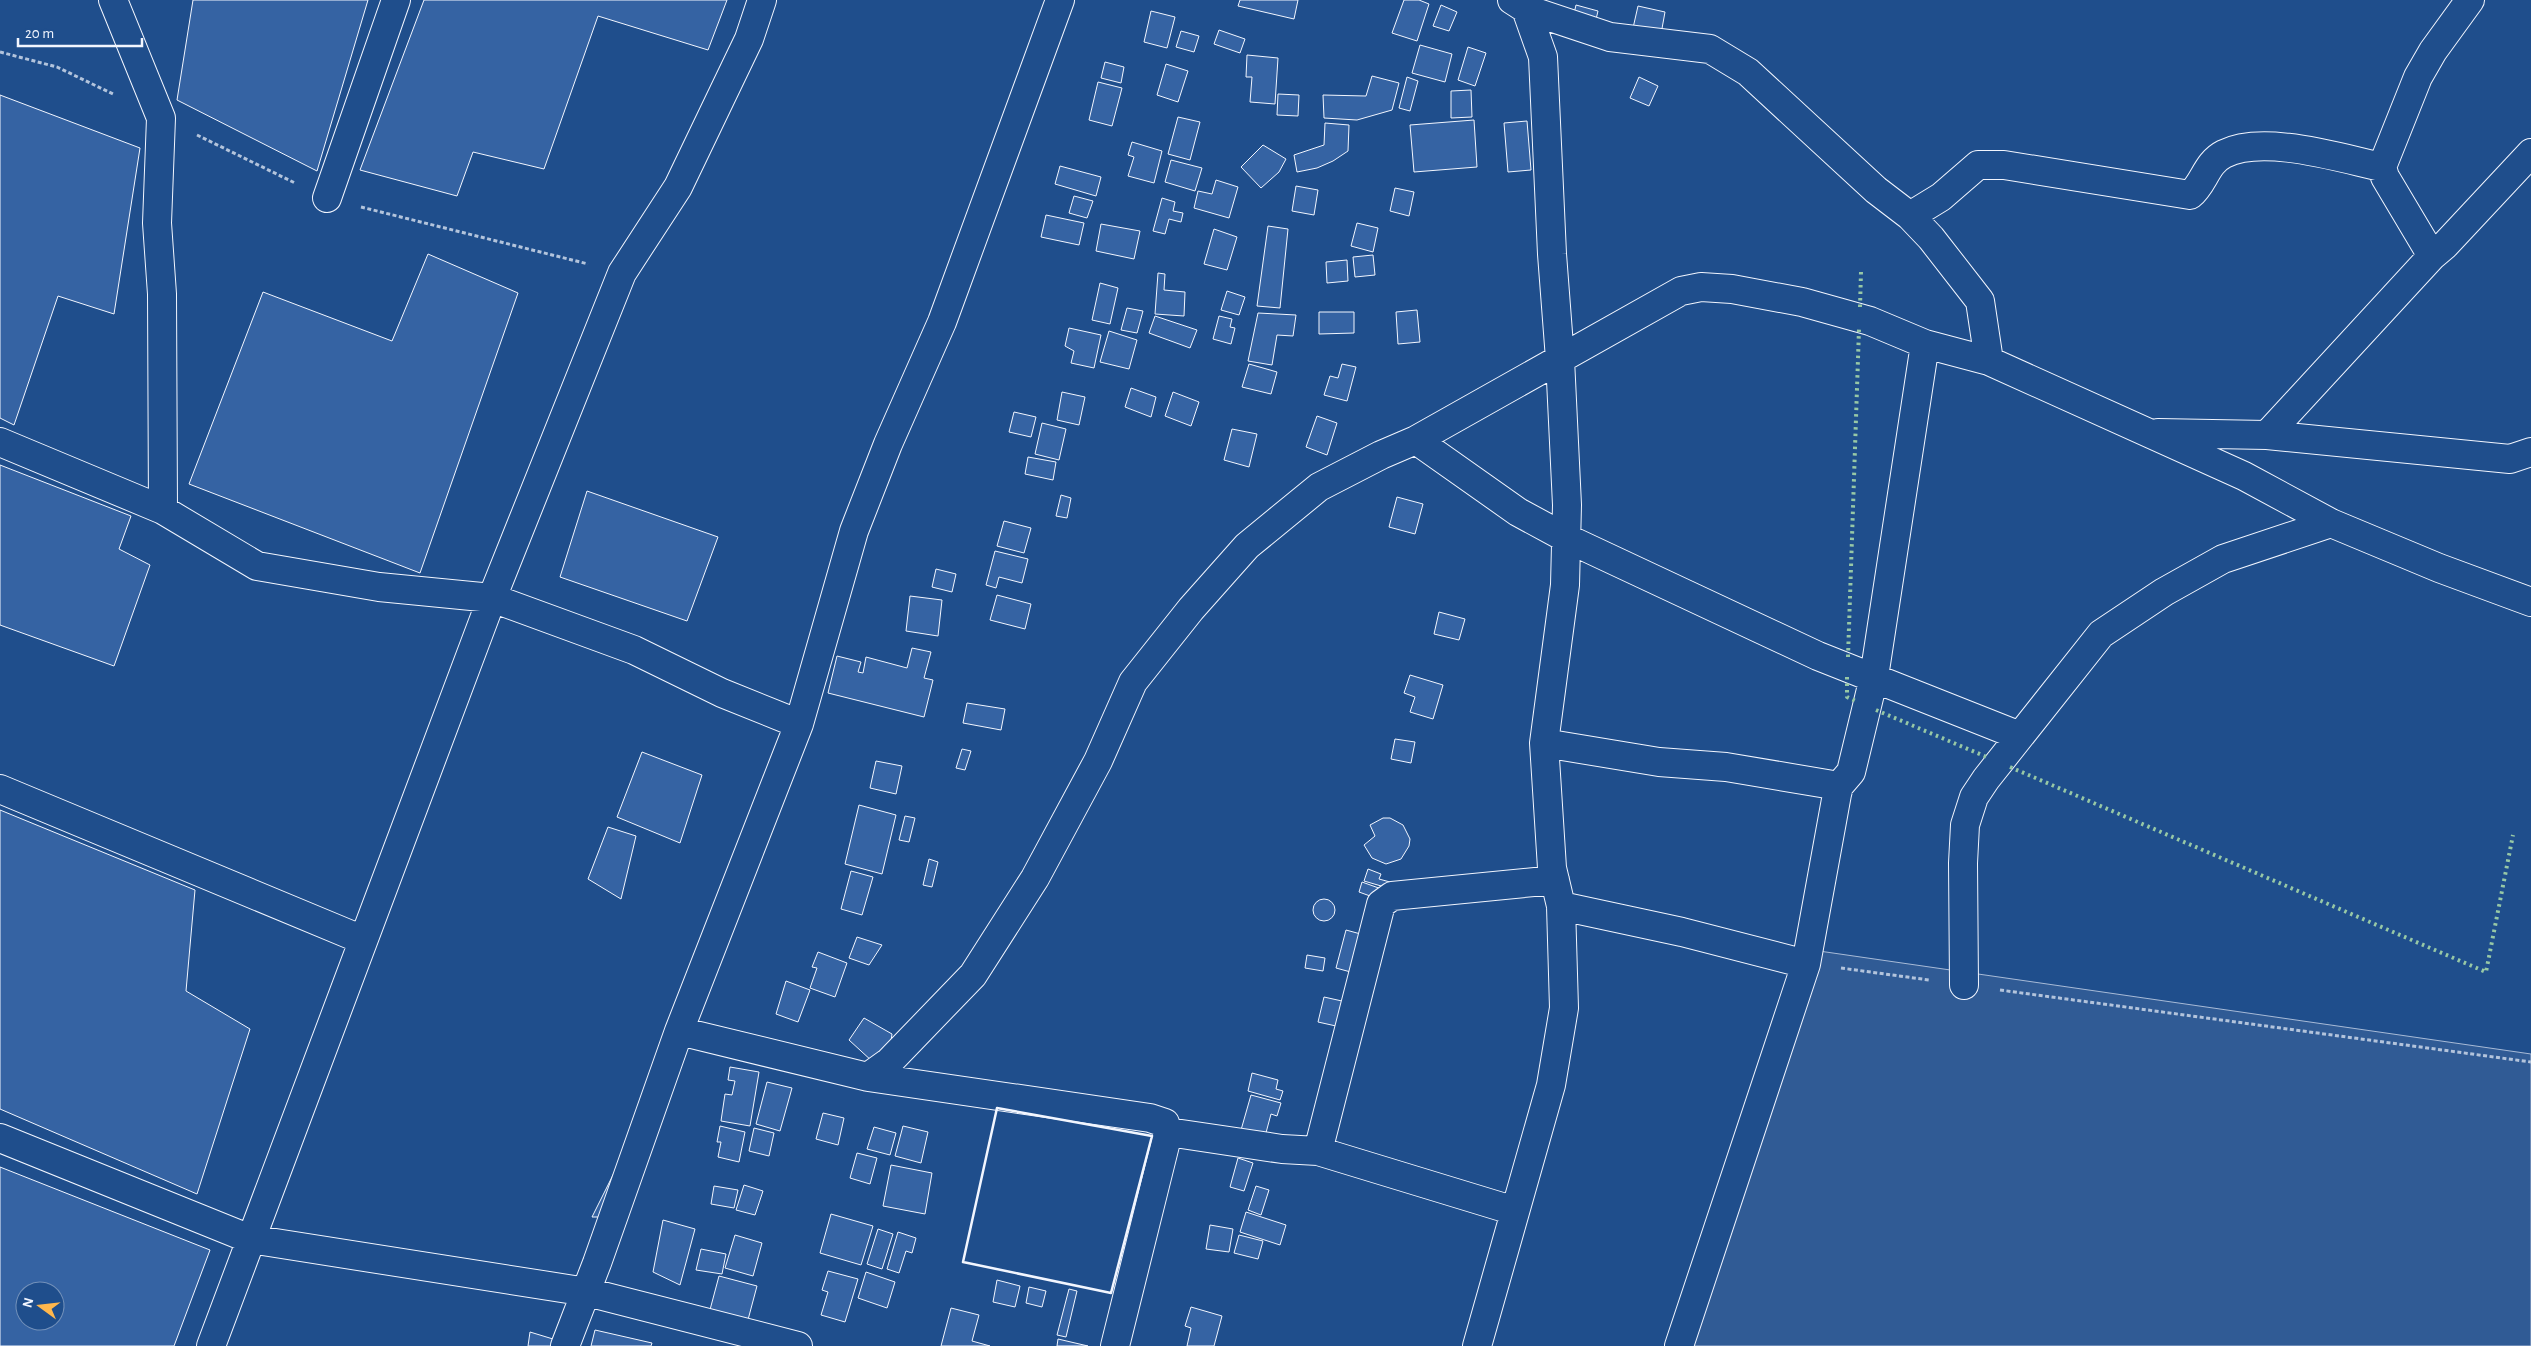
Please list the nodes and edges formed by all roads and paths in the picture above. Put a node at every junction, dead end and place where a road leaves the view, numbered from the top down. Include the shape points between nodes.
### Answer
1 (113, 0) edge
2 (396, 0) edge
3 (762, 0) edge
4 (1060, 0) edge
5 (2470, 0) edge
6 (1519, 5) edge
7 (2531, 153) edge
8 (2382, 167) junction
9 (327, 198) dead end
10 (1910, 216) junction
11 (2432, 256) junction
12 (1925, 344) junction
13 (1560, 360) junction
14 (1989, 361) junction
15 (2145, 432) junction
16 (2267, 435) junction
17 (1416, 440) junction
18 (0, 442) edge
19 (2531, 452) edge
20 (163, 510) junction
21 (2331, 523) junction
22 (1566, 538) junction
23 (492, 598) junction
24 (2531, 602) edge
25 (1874, 677) junction
26 (799, 724) junction
27 (2020, 736) junction
28 (1544, 744) junction
29 (1839, 786) junction
30 (0, 789) edge
31 (1555, 880) junction
32 (1561, 906) junction
33 (363, 940) junction
34 (1806, 964) junction
35 (1964, 985) junction
36 (680, 1031) junction
37 (2531, 1062) edge
38 (868, 1077) junction
39 (1168, 1132) junction
40 (0, 1138) edge
41 (1318, 1151) junction
42 (1515, 1211) junction
43 (250, 1239) junction
44 (587, 1292) junction
45 (211, 1346) edge
46 (565, 1346) edge
47 (798, 1346) edge
48 (1115, 1346) edge
49 (1477, 1346) edge
50 (1679, 1346) edge

1 - 20 street via 161,118 157,223 162,294
2 - 9 street
3 - 23 street via 749,39 678,187 622,273
4 - 26 street via 942,322 854,531
5 - 8 street via 2418,77
6 - 10 street via 1610,37 1710,50 1748,72 1876,190
6 - 13 street via 1543,56
7 - 11 street
8 - 10 street via 2275,145 2242,149 2223,154 2210,166 2190,195 2004,164 1978,165 1941,197
8 - 11 street via 2385,178
10 - 14 street via 1980,301
11 - 16 street
12 - 13 street via 1870,321 1802,302 1732,289 1701,287 1681,292
12 - 14 street
12 - 25 street
13 - 17 street
13 - 22 street
14 - 15 street
15 - 16 street
15 - 21 street via 2244,476
16 - 19 street via 2510,459
17 - 22 street via 1518,512
17 - 38 street via 1319,487 1247,546 1191,609 1133,682 1098,761 1035,878 973,975 889,1062
18 - 20 street
20 - 23 street via 257,566 380,587
21 - 24 street
21 - 27 street via 2223,559 2164,592 2101,634
22 - 25 street via 1818,656
22 - 28 street via 1566,585
23 - 26 street via 634,650 722,693
23 - 33 street
25 - 27 street
25 - 29 street via 1851,772
26 - 36 street
27 - 35 street via 1974,797 1965,825
28 - 29 street via 1659,762 1726,766
28 - 31 street
29 - 34 street
30 - 33 street
31 - 32 street
31 - 41 street via 1392,896 1381,904
32 - 34 street via 1682,932
32 - 42 street via 1564,1008 1551,1085
33 - 43 street
34 - 35 path
34 - 50 street
35 - 37 path
36 - 38 street
36 - 44 street
38 - 39 street via 1150,1118 1165,1123
39 - 41 street via 1282,1149
39 - 48 street
40 - 43 street
41 - 42 street
42 - 49 street
43 - 44 street
43 - 45 street
44 - 46 street
44 - 47 street

